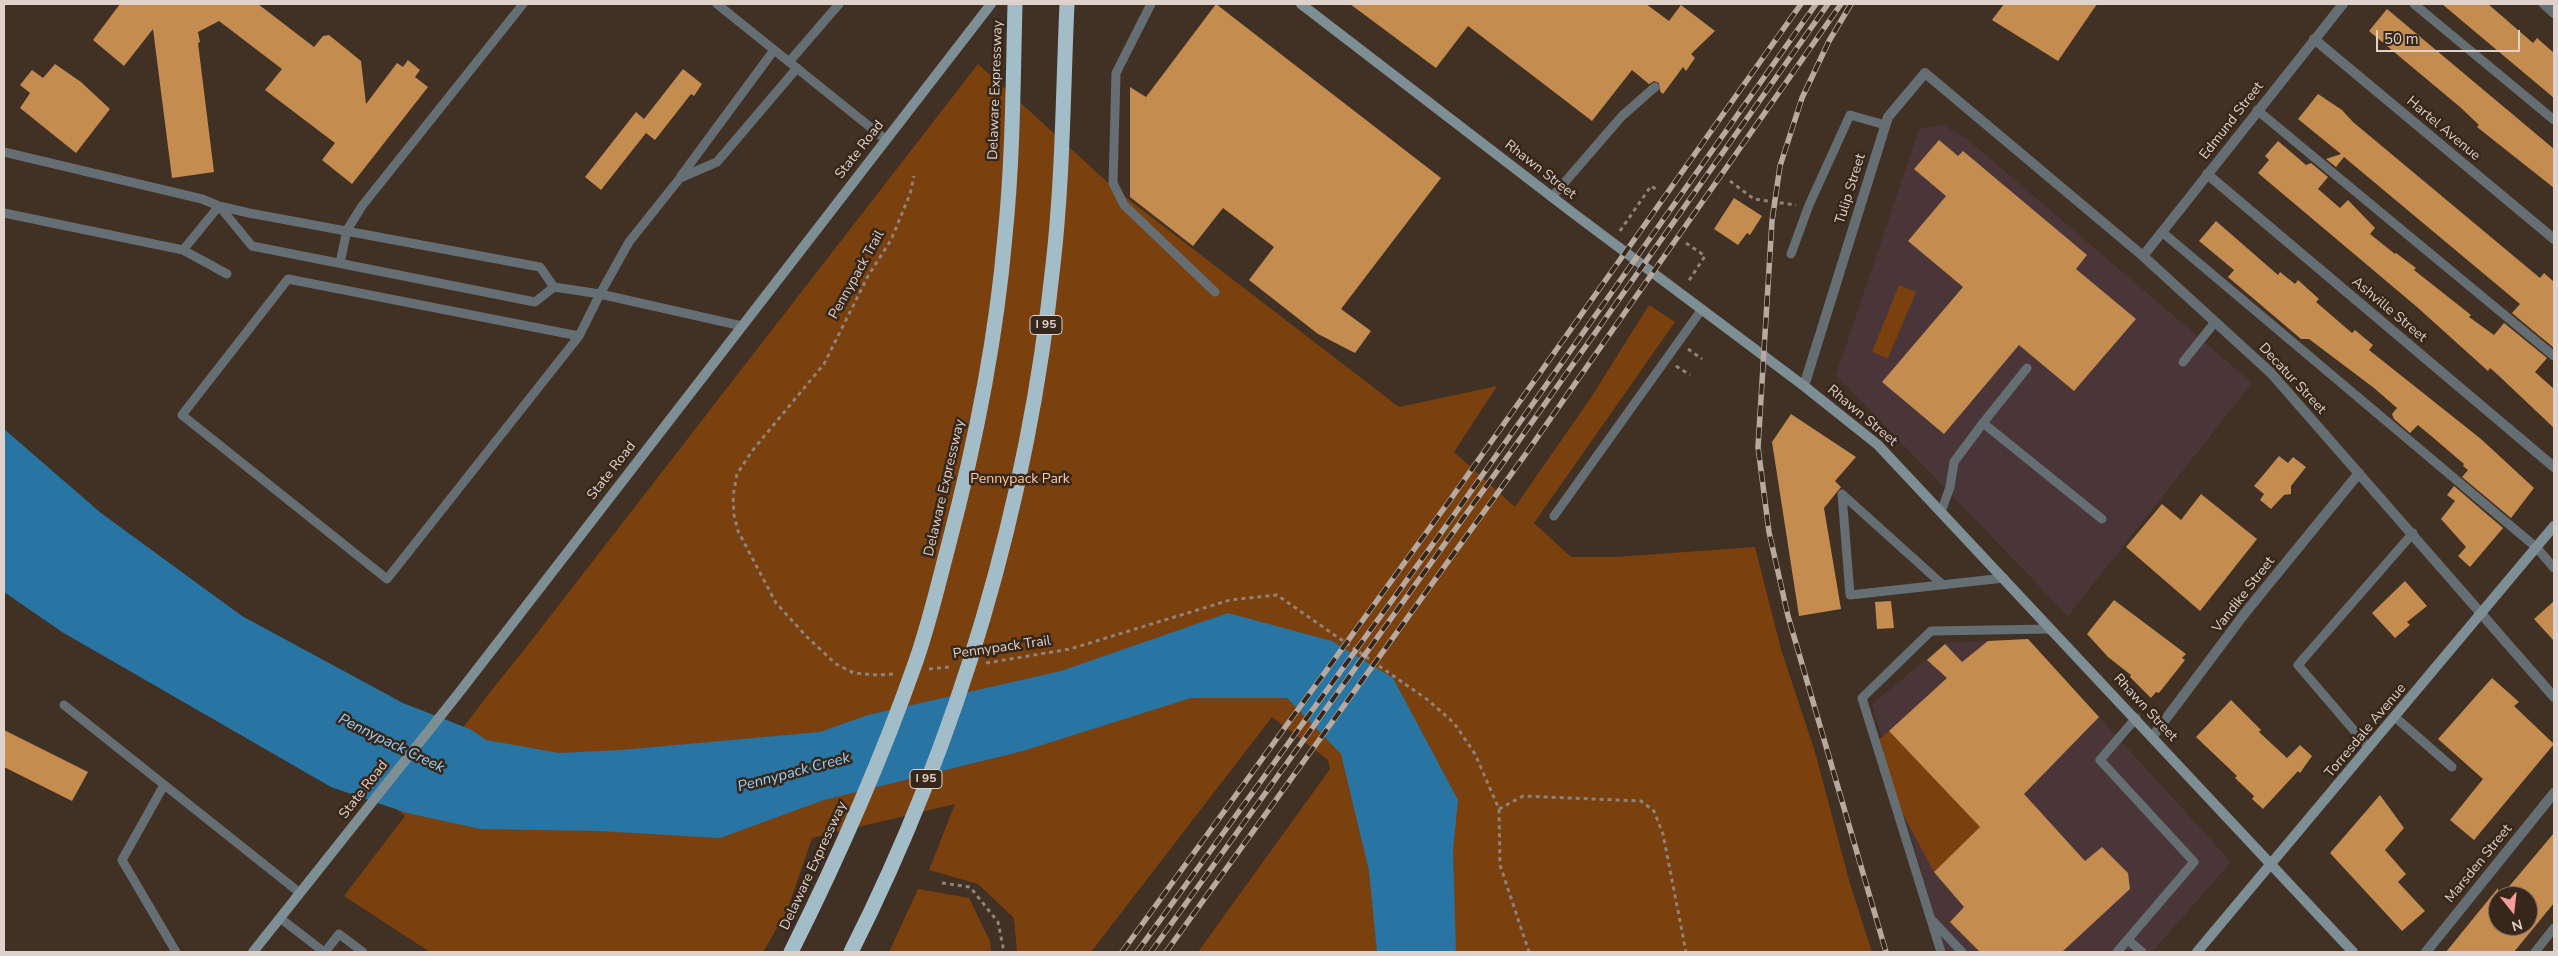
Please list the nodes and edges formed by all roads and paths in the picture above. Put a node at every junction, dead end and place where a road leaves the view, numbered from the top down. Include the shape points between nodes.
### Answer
1 (523, 4) edge
2 (717, 4) edge
3 (839, 4) edge
4 (990, 4) edge
5 (1015, 4) edge
6 (1066, 4) edge
7 (1151, 4) edge
8 (1300, 4) edge
9 (2343, 4) edge
10 (2414, 4) edge
11 (2544, 4) edge
12 (2554, 13) edge
13 (2314, 39) junction
14 (774, 50) junction
15 (789, 62) junction
16 (797, 68) junction
17 (1655, 88) dead end
18 (2257, 110) junction
19 (1975, 115) joint
20 (2554, 120) edge
21 (1886, 125) junction
22 (885, 139) junction
23 (4, 152) edge
24 (2207, 174) junction
25 (914, 176) dead end
26 (680, 178) junction
27 (1730, 181) dead end
28 (1659, 191) dead end
29 (1552, 197) junction
30 (219, 206) junction
31 (1809, 206) junction
32 (4, 213) edge
33 (1628, 219) dead end
34 (347, 230) junction
35 (2162, 232) junction
36 (2554, 240) edge
37 (1686, 243) dead end
38 (183, 250) junction
39 (1792, 254) dead end
40 (2143, 256) junction
41 (340, 263) junction
42 (1695, 271) dead end
43 (227, 274) dead end
44 (554, 287) junction
45 (1215, 292) dead end
46 (600, 294) junction
47 (1702, 309) junction
48 (2215, 322) junction
49 (742, 326) junction
50 (579, 336) junction
51 (2554, 356) edge
52 (2183, 362) dead end
53 (2027, 368) dead end
54 (1804, 386) junction
55 (1983, 423) junction
56 (2554, 466) edge
57 (2359, 473) junction
58 (1942, 512) junction
59 (1554, 516) dead end
60 (2102, 520) dead end
61 (2554, 526) edge
62 (2412, 533) junction
63 (2537, 548) junction
64 (2554, 568) edge
65 (2004, 578) junction
66 (1943, 585) junction
67 (2482, 613) junction
68 (2051, 628) junction
69 (985, 663) dead end
70 (956, 666) dead end
71 (927, 670) dead end
72 (898, 673) dead end
73 (2554, 697) edge
74 (64, 705) dead end
75 (2395, 717) junction
76 (2136, 718) junction
77 (2153, 736) junction
78 (2369, 748) junction
79 (2452, 766) dead end
80 (164, 785) junction
81 (2554, 793) edge
82 (1499, 809) junction
83 (2271, 864) junction
84 (942, 882) dead end
85 (300, 893) junction
86 (280, 918) junction
87 (1931, 919) junction
88 (2554, 928) edge
89 (2128, 940) junction
90 (851, 951) edge
91 (176, 952) edge
92 (253, 952) edge
93 (325, 952) edge
94 (363, 952) edge
95 (791, 952) edge
96 (1004, 952) edge
97 (1529, 952) edge
98 (1686, 952) edge
99 (1941, 952) edge
100 (1962, 952) edge
101 (2117, 952) edge
102 (2142, 952) edge
103 (2197, 952) edge
104 (2353, 952) edge
105 (2426, 952) edge
106 (2535, 952) edge

1 - 34 lane via 362,206
2 - 14 lane
3 - 15 lane
4 - 22 main road, State Road
5 - 95 highway, Delaware Expressway via 1006,236 970,462 917,661 868,787 829,877
6 - 90 highway, I 95 via 1060,196 1046,326 1020,480 967,672 912,820
7 - 45 lane via 1116,73 1113,183 1124,205
8 - 29 main road, Rhawn Street
9 - 13 street, Edmund Street
10 - 20 lane
11 - 12 street
13 - 18 street, Edmund Street
13 - 36 street, Hartel Avenue
14 - 15 lane
14 - 26 lane
15 - 16 lane
16 - 22 lane
16 - 26 lane via 717,162
17 - 29 lane via 1622,116
18 - 24 street, Edmund Street
18 - 51 lane
19 - 21 street, Tulip Street via 1925,73 1888,117
19 - 40 street, Decatur Street
21 - 31 lane via 1850,115
21 - 54 street, Tulip Street
22 - 49 main road, State Road
23 - 30 lane via 202,199
24 - 35 street, Edmund Street
24 - 56 street, Ashville Street
25 - 72 path, Pennypack Trail via 891,240 868,276 824,364 752,451 737,474 733,496 738,532 776,603 807,637 836,664 854,673
26 - 46 lane via 629,242
27 - 31 path via 1754,199
28 - 33 path via 1651,186
29 - 47 main road, Rhawn Street
30 - 34 lane
30 - 38 lane
30 - 41 lane via 252,246
31 - 39 lane
32 - 38 lane
34 - 41 lane
34 - 44 lane via 540,266
35 - 40 street, Edmund Street
35 - 63 lane
37 - 42 path via 1705,256
38 - 43 lane
40 - 48 street, Decatur Street
41 - 44 lane via 535,302
44 - 46 lane
46 - 49 lane
46 - 50 lane
47 - 54 main road, Rhawn Street
47 - 59 lane
48 - 52 lane
48 - 57 street, Decatur Street via 2271,373
49 - 85 main road, State Road
50 - 50 lane via 386,579 182,415 288,279
53 - 55 lane
54 - 58 main road, Rhawn Street via 1878,445
55 - 58 lane via 1954,462
55 - 60 lane
57 - 62 street, Decatur Street
57 - 77 street, Vandike Street via 2245,613
58 - 65 main road, Rhawn Street
61 - 63 main road, Torresdale Avenue
62 - 67 street, Decatur Street
62 - 78 lane via 2298,665
63 - 64 lane
63 - 67 main road, Torresdale Avenue
65 - 66 lane
65 - 68 main road, Rhawn Street
66 - 66 lane via 1850,594 1842,494 1849,500
67 - 73 street, Decatur Street
67 - 75 main road, Torresdale Avenue
68 - 76 main road, Rhawn Street
68 - 87 lane via 1931,631 1862,698
69 - 82 path, Pennypack Trail via 1070,649 1230,600 1277,595 1428,700 1454,723 1474,754
70 - 71 path, Pennypack Trail
74 - 80 lane
75 - 78 main road, Torresdale Avenue
75 - 79 lane
76 - 77 main road, Rhawn Street
76 - 89 lane via 2100,760 2194,862
77 - 83 main road, Rhawn Street
78 - 83 main road, Torresdale Avenue
80 - 85 lane
80 - 91 lane via 122,860
81 - 105 street, Marsden Street
82 - 97 path, Pennypack Trail via 1500,866
82 - 98 path via 1523,796 1641,801 1654,811 1663,834
83 - 103 main road, Torresdale Avenue
83 - 104 main road, Rhawn Street
84 - 96 path via 970,888 998,922
85 - 86 main road, State Road
86 - 92 main road, State Road
86 - 93 lane
87 - 99 lane
87 - 100 lane
88 - 106 lane
89 - 101 lane
89 - 102 lane
93 - 94 lane via 339,934

